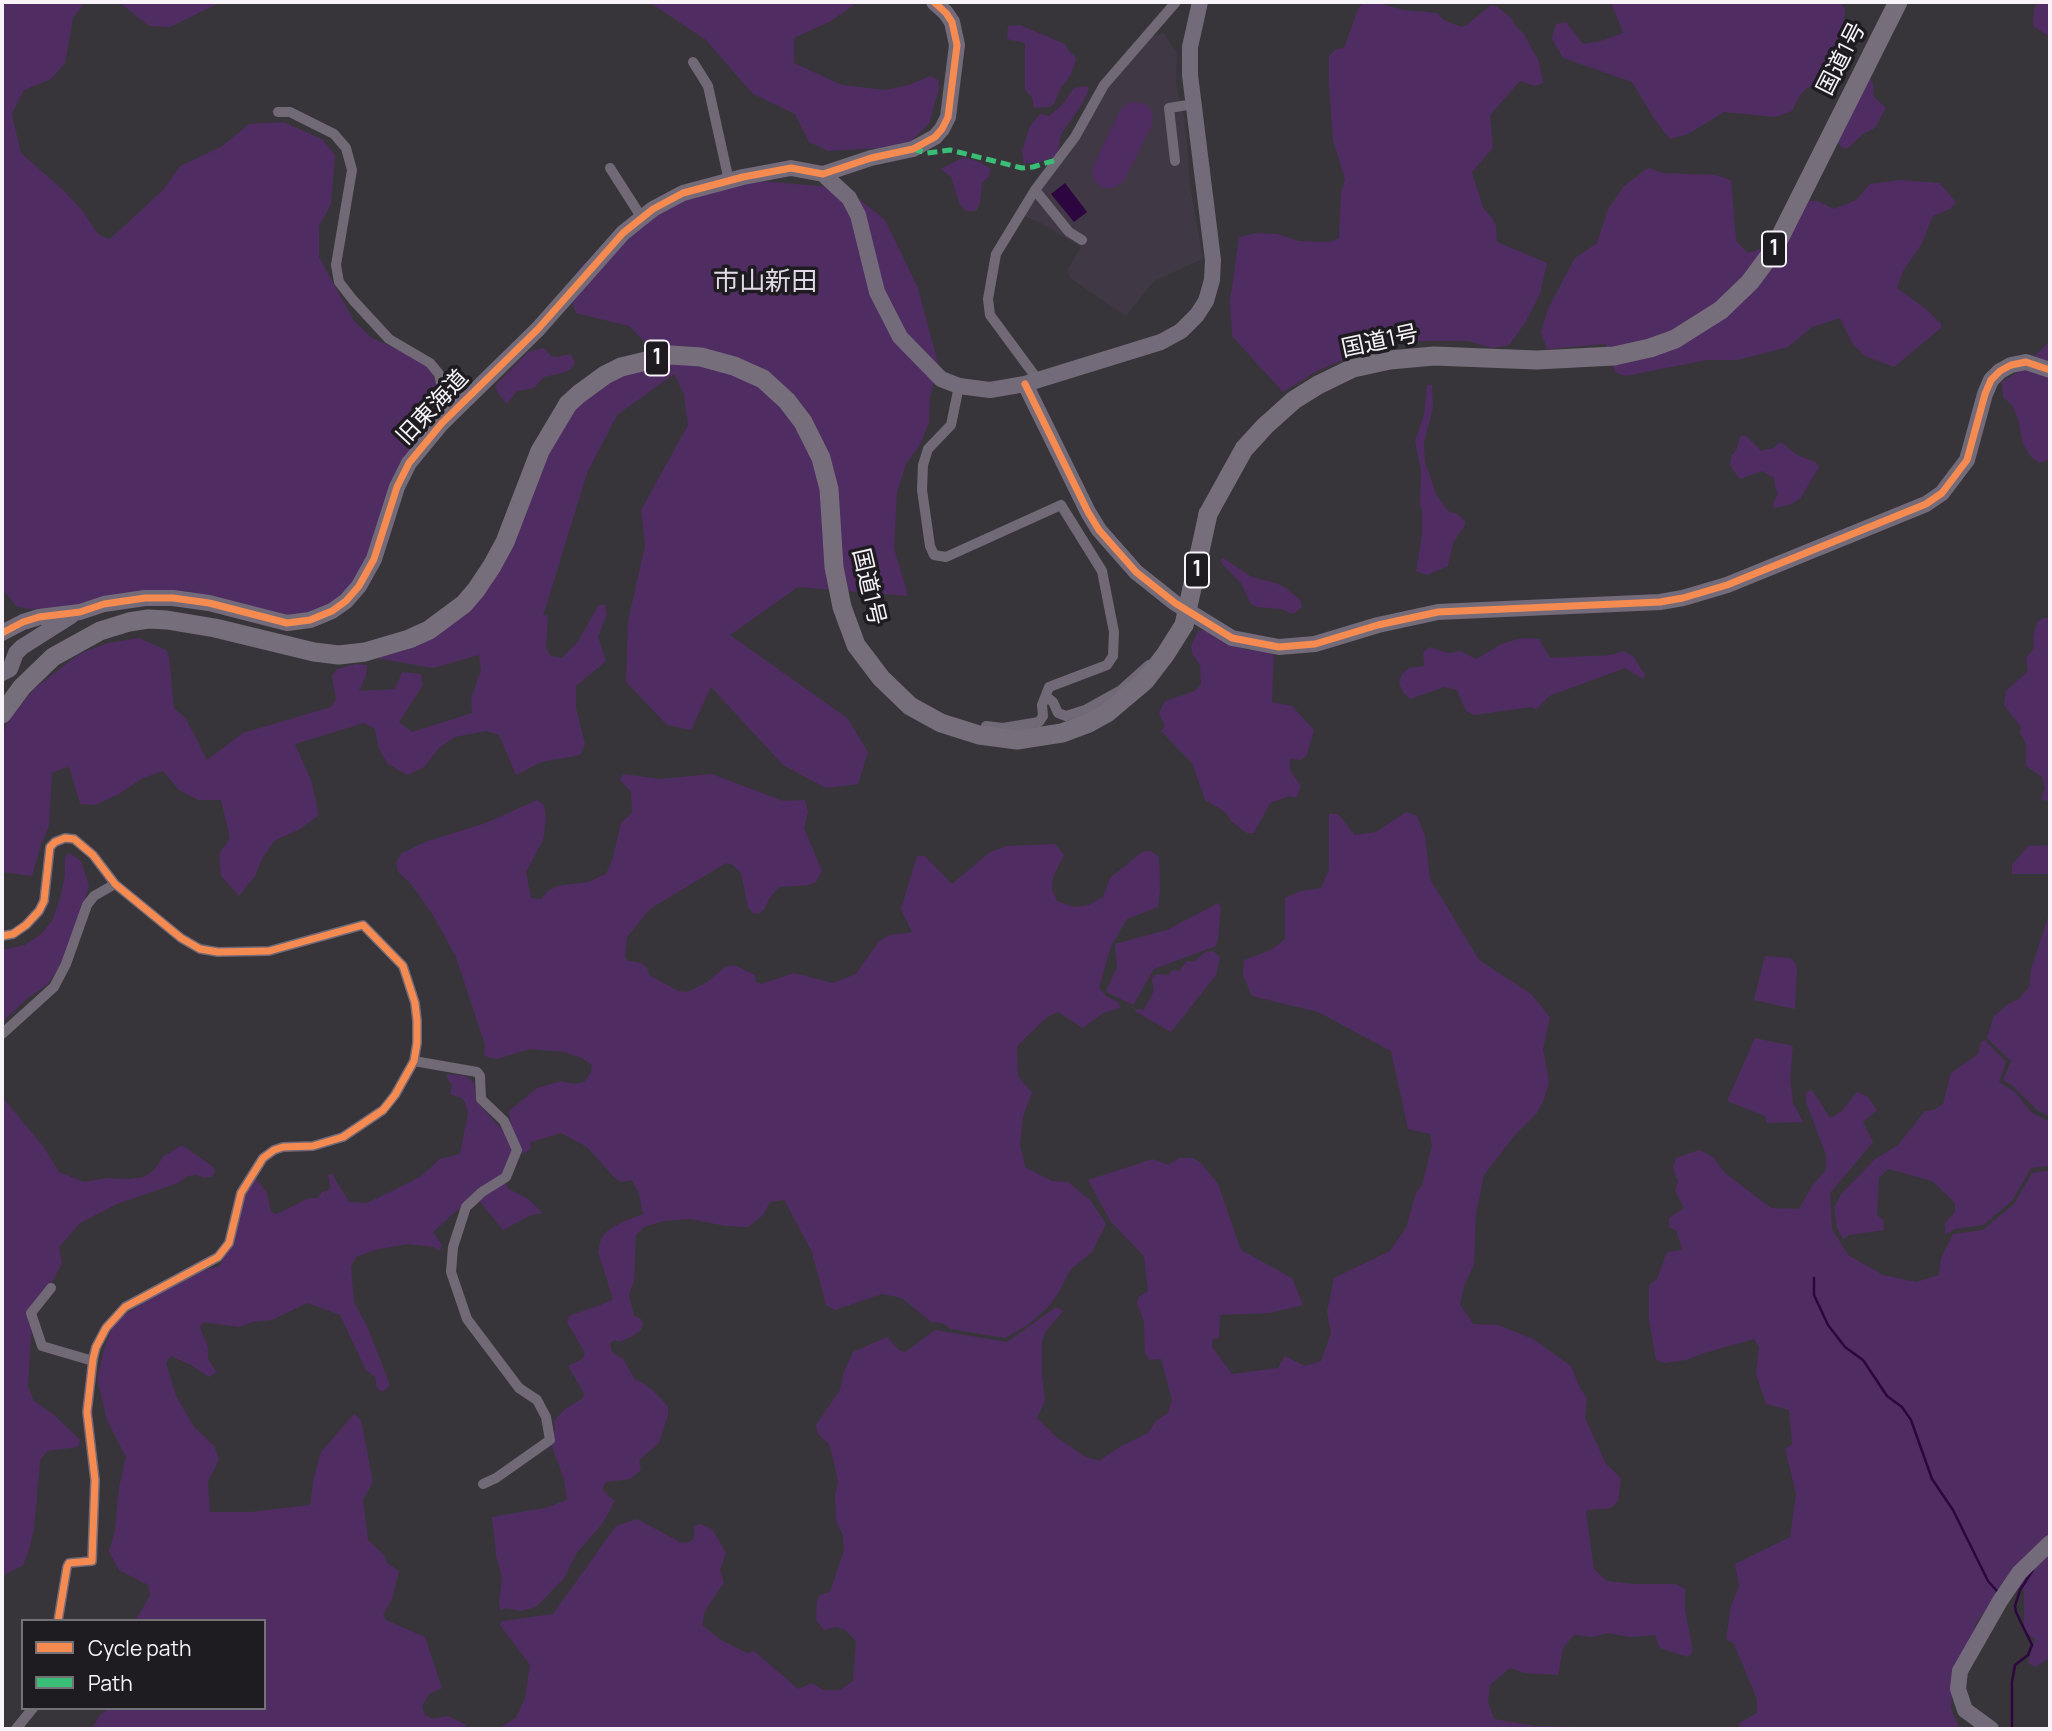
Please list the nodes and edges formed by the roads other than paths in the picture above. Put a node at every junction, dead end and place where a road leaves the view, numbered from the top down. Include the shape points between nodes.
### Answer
1 (934, 2) edge
2 (1177, 2) edge
3 (1200, 2) edge
4 (1898, 2) edge
5 (693, 62) dead end
6 (1194, 104) junction
7 (278, 112) dead end
8 (1175, 160) dead end
9 (610, 168) dead end
10 (823, 174) junction
11 (729, 181) junction
12 (1035, 190) junction
13 (642, 218) junction
14 (1082, 240) dead end
15 (2050, 370) edge
16 (1032, 382) junction
17 (958, 386) junction
18 (448, 417) junction
19 (80, 612) junction
20 (23, 622) junction
21 (2, 633) edge
22 (36, 637) junction
23 (1165, 655) junction
24 (9, 676) edge
25 (1047, 697) junction
26 (2, 715) edge
27 (963, 731) junction
28 (114, 884) junction
29 (2, 936) edge
30 (2, 1034) edge
31 (414, 1060) junction
32 (51, 1288) dead end
33 (93, 1361) junction
34 (483, 1484) dead end
35 (2050, 1543) edge
36 (58, 1619) edge
37 (31, 1710) edge
38 (16, 1729) edge
39 (1990, 1729) edge

1 - 10 street, 旧東海道 via 946,13 955,33 952,100 942,129 913,149
2 - 12 street via 1104,85 1075,137
3 - 6 street via 1190,47
4 - 23 highway, 国道1号 / 1, bridge via 1773,251 1721,310 1675,339 1591,359 1434,356 1390,360 1353,368 1318,385 1244,449 1208,514 1184,625
5 - 11 street via 708,86
6 - 8 street via 1169,108
6 - 16 street via 1213,260 1206,301 1181,331 1161,342
7 - 18 street via 290,112 334,134 346,148 352,170 336,265 339,282 389,339 439,373
9 - 13 street
10 - 11 street, 旧東海道 via 791,168
10 - 17 street via 849,198 858,215 877,292 900,337 941,379
11 - 13 street, 旧東海道 via 683,193
12 - 14 street via 1069,232
12 - 16 street via 996,254 988,307
13 - 18 street, 旧東海道
15 - 16 street via 2026,362 2011,365 1991,380 1967,460 1942,493 1926,504 1727,585 1651,603 1438,612 1315,644 1279,647 1232,638 1136,572 1088,512
16 - 17 street via 990,390
17 - 25 street via 951,425 928,449 923,464 934,555 946,557 1060,505 1102,571 1114,632 1113,656 1107,665 1049,687
18 - 19 street, 旧東海道 via 409,463 374,559 359,586 332,611 287,623 209,603 145,598
19 - 20 street, 旧東海道
19 - 22 street
20 - 21 street, 旧東海道
20 - 22 street via 36,627
22 - 24 street via 16,653
23 - 25 street via 1121,690 1085,710 1066,716 1058,713
23 - 27 highway, 国道1号 / 1 via 1144,681 1089,723 1062,733 1017,740
24 - 26 highway, 国道1号 / 1
24 - 27 highway, 国道1号 / 1 via 40,667 100,631 148,619 215,628 340,655 365,652 429,630 464,604 492,566 540,451 568,404 621,367 671,355 691,356 734,366 763,379 803,422 821,458 829,489 834,567 856,645 909,706
25 - 27 street via 1039,722
28 - 29 street via 82,844 65,838 55,842 48,855 39,911 13,934
28 - 30 street via 87,905 54,987
28 - 31 street via 181,938 209,951 269,951 363,925 403,966 415,1003
31 - 33 street via 395,1095 365,1124 334,1140 283,1147 263,1158 241,1193 227,1247 203,1266 125,1307 106,1328
31 - 34 street via 477,1072 481,1099 504,1121 517,1150 506,1177 466,1207 453,1247 451,1272 467,1319 519,1388 537,1400 550,1440
32 - 33 street via 32,1313 42,1346
33 - 36 street via 87,1412 95,1480 92,1561 69,1563
35 - 39 street via 2012,1582 1960,1671 1958,1689 1965,1710
37 - 38 street

